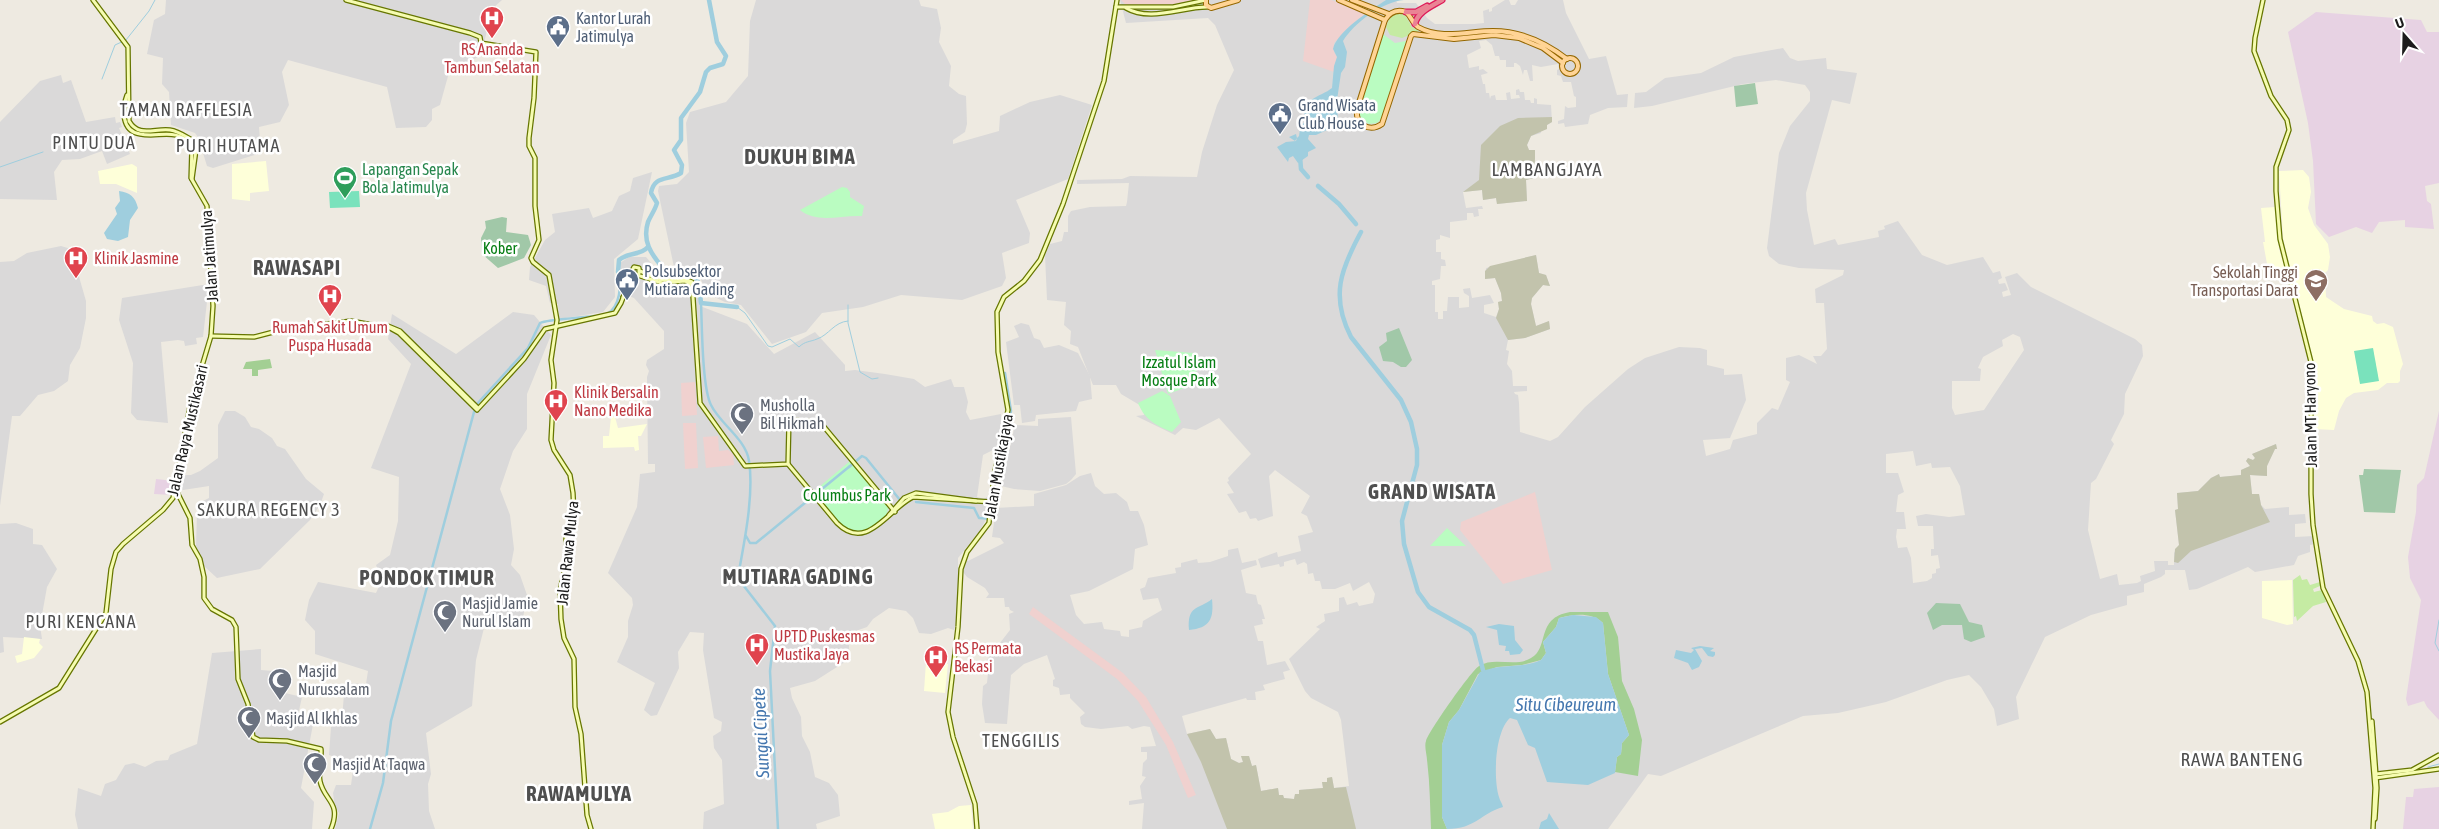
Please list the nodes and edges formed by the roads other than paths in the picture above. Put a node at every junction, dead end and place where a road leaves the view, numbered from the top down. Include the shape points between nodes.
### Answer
1 (93, 0) edge
2 (346, 0) edge
3 (1117, 0) edge
4 (1206, 0) edge
5 (1238, 0) edge
6 (1339, 0) edge
7 (1436, 0) edge
8 (1442, 0) edge
9 (2263, 0) edge
10 (1215, 2) edge
11 (1353, 2) edge
12 (1201, 5) junction
13 (1208, 7) junction
14 (1116, 8) junction
15 (1406, 12) junction
16 (1389, 14) junction
17 (1385, 20) junction
18 (1415, 24) junction
19 (1567, 59) junction
20 (1563, 63) junction
21 (632, 272) junction
22 (639, 273) junction
23 (624, 297) junction
24 (556, 323) junction
25 (211, 336) junction
26 (788, 464) junction
27 (176, 490) junction
28 (993, 502) junction
29 (893, 510) junction
30 (2371, 716) junction
31 (0, 722) edge
32 (2439, 755) edge
33 (2375, 764) junction
34 (2439, 769) edge
35 (2391, 775) junction
36 (2375, 776) junction
37 (2377, 788) junction
38 (2373, 822) junction
39 (331, 829) edge
40 (590, 829) edge
41 (977, 829) edge
42 (2373, 829) edge

1 - 25 main road, Jalan Jatimulya via 129,50 124,118 130,129 140,134 172,134 193,148 192,180 207,206 214,288
2 - 24 main road, Jalan Rawa Mulya via 480,37 481,43 489,46 536,52 528,138 535,158 539,240 531,258 549,275
3 - 14 main road, Jalan Mustikajaya
4 - 12 main road
4 - 13 main road
5 - 10 main road
6 - 11 main road
7 - 15 highway via 1416,12
8 - 18 highway via 1420,14
9 - 30 main road, Jalan MT Haryono via 2254,51 2271,96 2288,125 2288,138 2275,170 2277,206 2286,265 2311,362 2311,505 2321,577 2328,603 2358,660
10 - 13 main road
11 - 16 main road
11 - 17 main road
12 - 13 main road
12 - 14 main road via 1139,13
14 - 28 main road, Jalan Mustikajaya via 1104,81 1063,204 1040,260 1024,281 1004,297 998,308 997,345 1008,410 994,475
15 - 16 main road
15 - 18 main road
16 - 17 main road
17 - 20 main road via 1357,111 1359,122 1369,128 1378,127 1385,118 1413,34 1454,39 1494,35 1518,38 1543,48
18 - 19 main road via 1443,33 1494,31 1520,34 1545,44
19 - 20 main road
19 - 20 main road via 1577,62 1576,72 1566,73
21 - 22 main road
21 - 22 main road via 636,266
21 - 23 main road
22 - 23 main road
22 - 26 main road via 662,283 687,282 693,288 700,403 745,466
23 - 24 main road via 613,314
24 - 25 main road via 544,329 532,350 476,408 392,326 351,321 285,329 254,337
24 - 40 main road, Jalan Rawa Mulya via 551,360 554,384 551,435 554,450 572,479 574,513 566,537 566,564 560,590 561,613 564,638 574,659 574,706 581,734
25 - 27 main road, Jalan Raya Mustikasari via 190,406
26 - 29 main road via 837,523 850,533 866,532
26 - 29 main road via 788,428 796,420 823,423
27 - 31 main road, Jalan Raya Mustikasari via 167,506 116,552 106,613 59,688
27 - 39 main road via 190,518 192,545 204,577 204,598 212,609 231,620 236,627 238,681 248,704 253,737 321,749 320,782 334,811
28 - 29 main road via 916,493 904,498
28 - 41 main road, Jalan Mustikajaya via 987,528 967,552 961,569 948,712 975,804
30 - 33 main road, Jalan MT Haryono
30 - 36 main road, Jalan MT Haryono
32 - 35 main road via 2412,770
33 - 35 main road
33 - 36 main road, Jalan MT Haryono
34 - 35 main road
35 - 36 main road
35 - 37 main road
36 - 37 main road, Jalan MT Haryono
36 - 38 main road, Jalan MT Haryono
37 - 38 main road, Jalan MT Haryono
38 - 42 main road, Jalan MT Haryono

